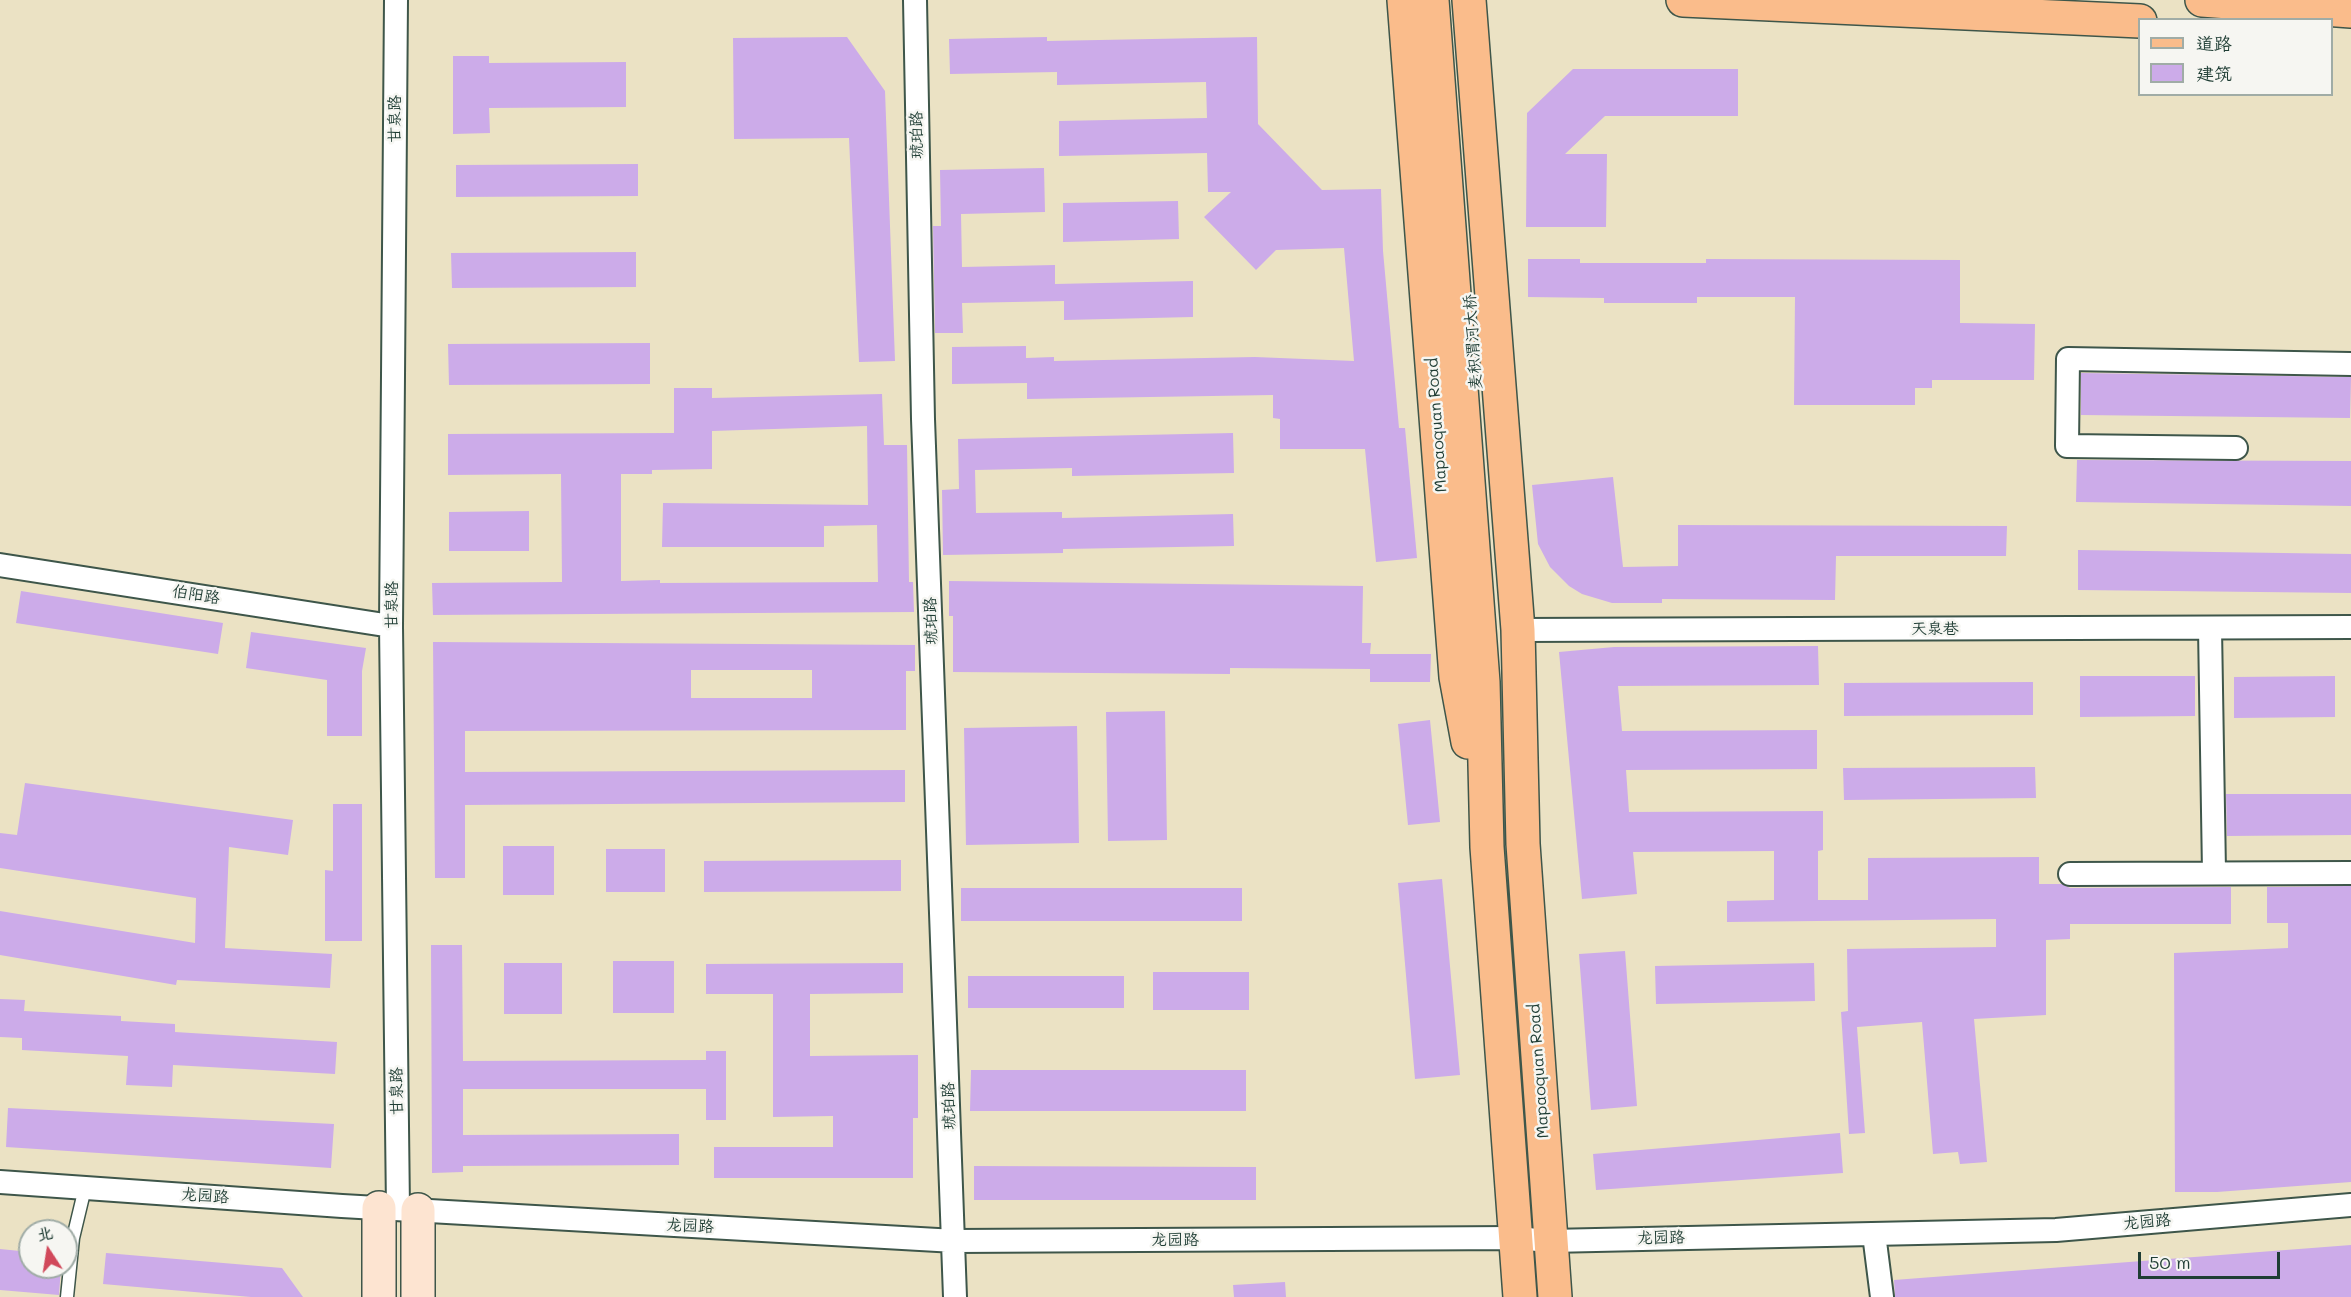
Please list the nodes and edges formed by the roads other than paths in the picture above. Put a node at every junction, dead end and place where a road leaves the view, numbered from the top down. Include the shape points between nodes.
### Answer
1 (396, 0) edge
2 (915, 0) edge
3 (1404, 0) edge
4 (1432, 0) edge
5 (1447, 0) edge
6 (1469, 0) edge
7 (1683, 0) edge
8 (2202, 0) edge
9 (2351, 11) edge
10 (2138, 21) edge
11 (2333, 32) edge
12 (2351, 33) edge
13 (2351, 364) edge
14 (2236, 448) dead end
15 (0, 565) edge
16 (391, 626) junction
17 (2351, 627) edge
18 (2210, 628) junction
19 (1518, 630) junction
20 (1491, 682) junction
21 (1523, 844) junction
22 (1487, 847) junction
23 (2214, 872) junction
24 (2351, 873) edge
25 (2070, 874) dead end
26 (0, 1182) edge
27 (85, 1188) junction
28 (2351, 1205) edge
29 (398, 1209) junction
30 (1874, 1234) junction
31 (1515, 1238) junction
32 (955, 1241) junction
33 (1551, 1241) junction
34 (67, 1297) edge
35 (379, 1297) edge
36 (418, 1297) edge
37 (955, 1297) edge
38 (1520, 1297) edge
39 (1555, 1297) edge
40 (1882, 1297) edge

1 - 16 street, 甘泉路
2 - 32 street, 琥珀路 via 923,419
3 - 22 main road, Mapaoquan Road via 1456,677
4 - 20 main road, 麦积渭河大桥
5 - 20 main road, 麦积渭河大桥
6 - 19 main road, Mapaoquan Road
7 - 10 main road
8 - 9 main road
11 - 12 main road
13 - 14 street via 2068,359 2067,446
15 - 16 street, 伯阳路
16 - 29 street, 甘泉路
17 - 18 street, 天泉巷
18 - 19 street, 天泉巷
18 - 23 street
19 - 21 main road, Mapaoquan Road
20 - 21 main road, Mapaoquan Road
20 - 22 main road, Mapaoquan Road
21 - 33 main road, Mapaoquan Road
22 - 31 main road, Mapaoquan Road
23 - 24 street
23 - 25 street
26 - 27 street, 龙园路
27 - 29 street, 龙园路
27 - 34 lane via 73,1238
28 - 30 street, 龙园路 via 2056,1230
29 - 32 street, 龙园路
29 - 35 street
29 - 36 street
30 - 33 street, 龙园路
30 - 40 street
31 - 32 street, 龙园路
31 - 33 street, 龙园路
31 - 38 main road, Mapaoquan Road
32 - 37 street, 琥珀路
33 - 39 main road, Mapaoquan Road

